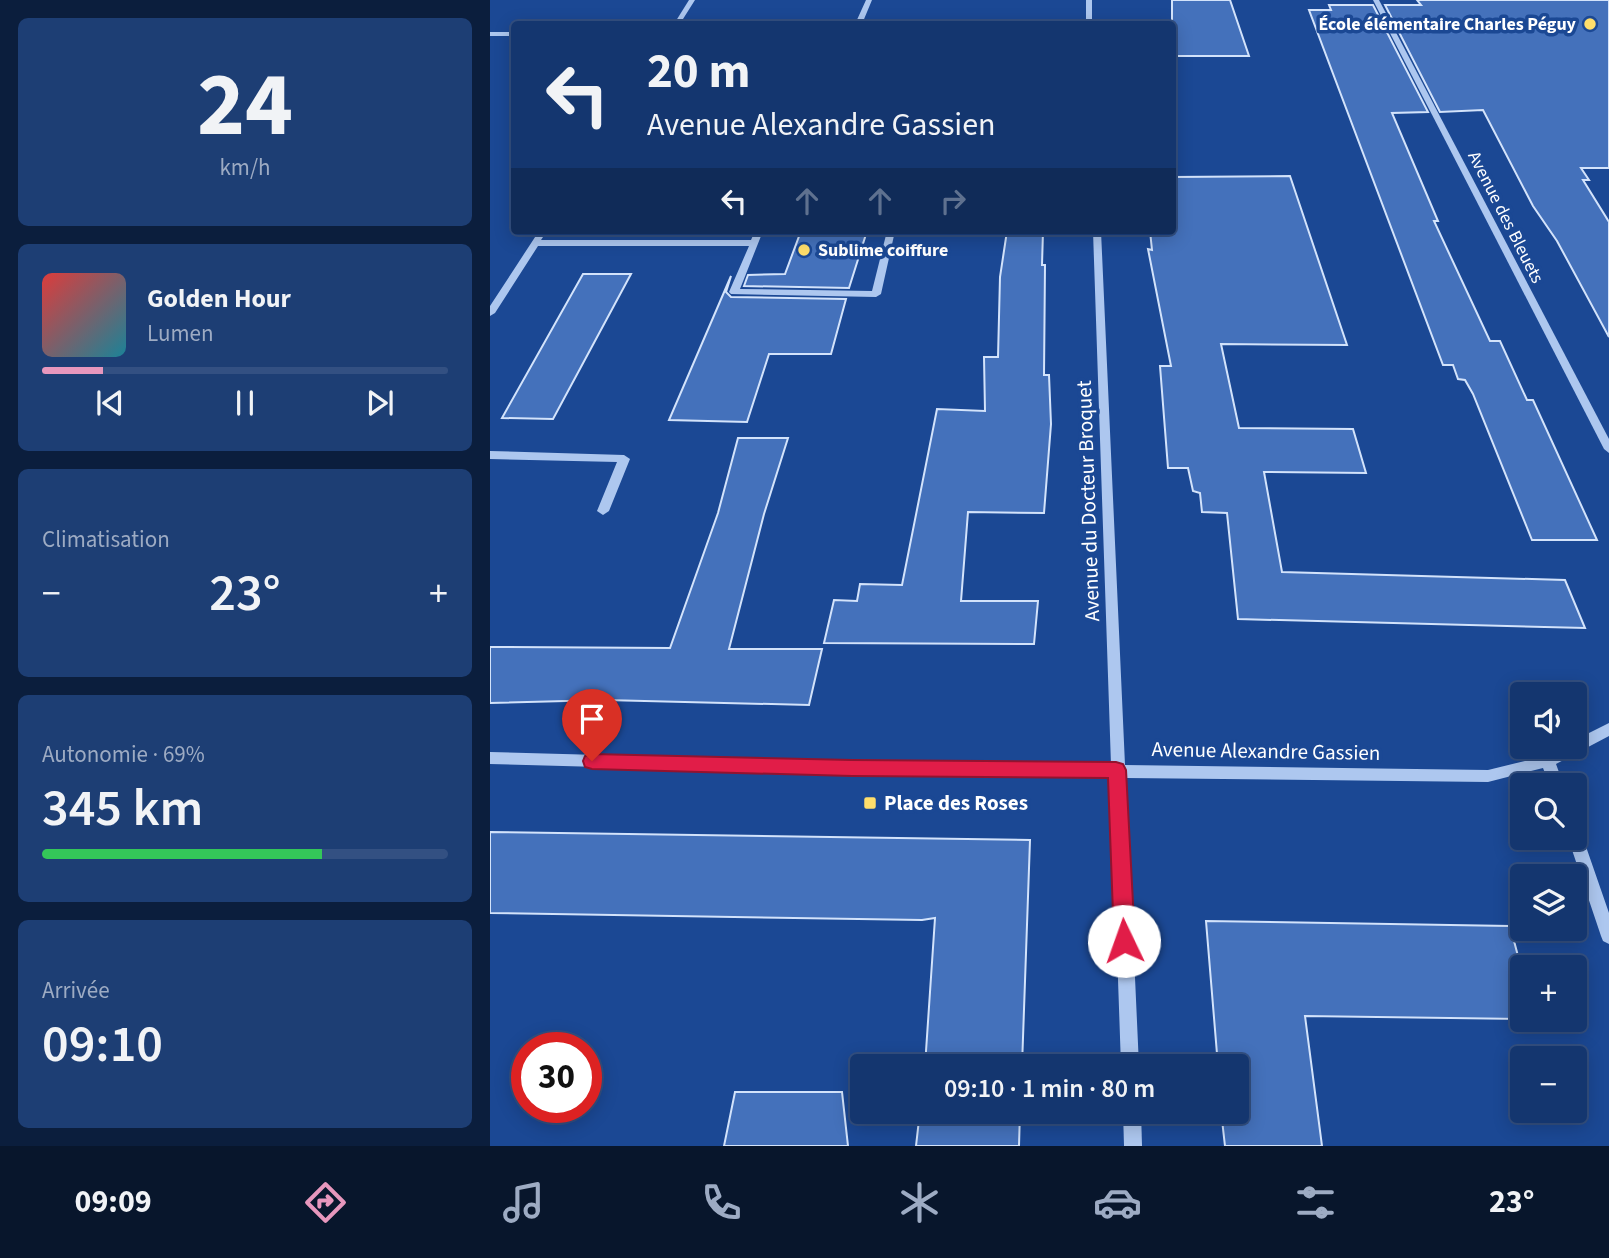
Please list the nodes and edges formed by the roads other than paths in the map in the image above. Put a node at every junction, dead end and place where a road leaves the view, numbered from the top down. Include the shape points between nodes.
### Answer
1 (692, 0) edge
2 (869, 0) edge
3 (1088, 0) edge
4 (1376, 0) edge
5 (679, 21) edge
6 (860, 21) edge
7 (1089, 21) edge
8 (490, 34) edge
9 (511, 34) edge
10 (541, 235) edge
11 (757, 235) edge
12 (890, 235) edge
13 (1097, 235) edge
14 (536, 243) junction
15 (754, 243) junction
16 (490, 313) edge
17 (1609, 449) edge
18 (490, 455) edge
19 (603, 511) dead end
20 (1609, 729) edge
21 (1587, 740) edge
22 (490, 758) edge
23 (1552, 759) edge
24 (1548, 761) junction
25 (1116, 770) junction
26 (1552, 773) edge
27 (1579, 850) edge
28 (1609, 936) edge
29 (1129, 1054) edge
30 (1132, 1124) edge
31 (1133, 1146) edge

1 - 5 street
2 - 6 street
3 - 7 street
4 - 17 street, Avenue des Bleuets
8 - 9 street
10 - 14 street
11 - 15 street
12 - 15 street via 876,294 734,292
13 - 25 street, Avenue du Docteur Broquet
14 - 15 street
14 - 16 street
18 - 19 street via 624,458
20 - 21 street, Avenue Alexandre Gassien
22 - 25 street, Avenue Alexandre Gassien
23 - 24 street, Avenue Alexandre Gassien
24 - 25 street, Avenue Alexandre Gassien via 1488,776
24 - 26 street
25 - 29 street, Avenue du Docteur Broquet
27 - 28 street
30 - 31 street

